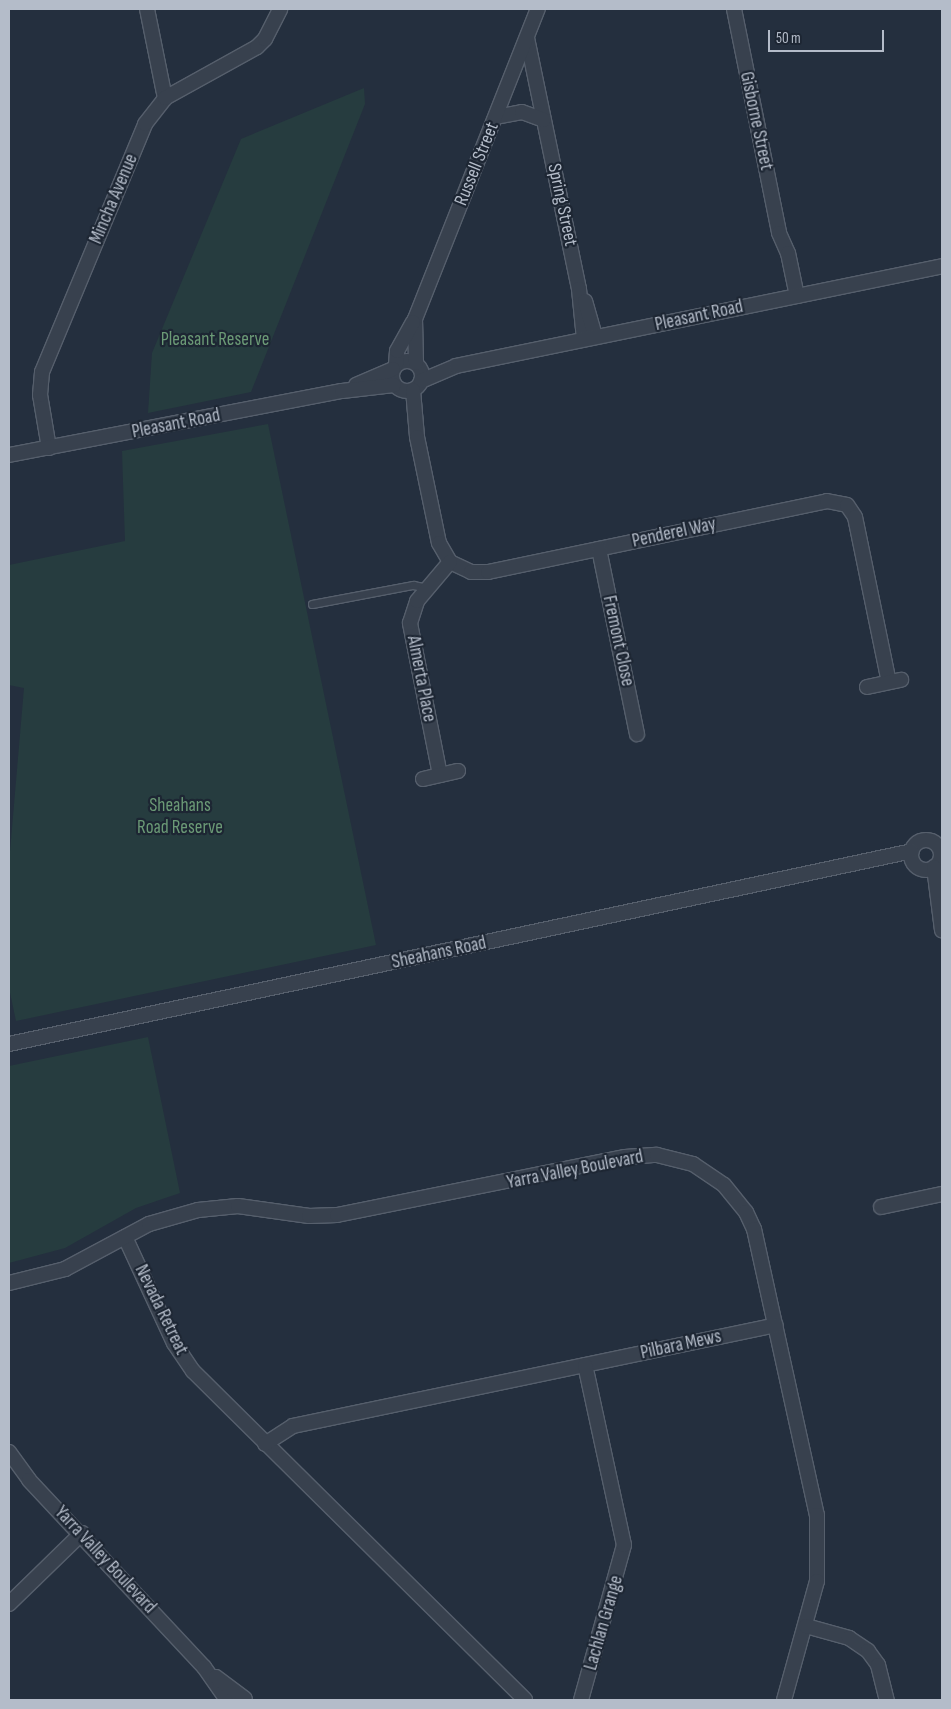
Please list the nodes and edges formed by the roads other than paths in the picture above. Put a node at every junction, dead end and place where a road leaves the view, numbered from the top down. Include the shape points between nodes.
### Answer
1 (147, 9) edge
2 (280, 9) edge
3 (538, 9) edge
4 (734, 9) edge
5 (527, 37) junction
6 (165, 98) junction
7 (496, 117) junction
8 (544, 120) junction
9 (942, 266) edge
10 (792, 297) junction
11 (415, 319) junction
12 (590, 338) junction
13 (417, 364) junction
14 (456, 366) junction
15 (394, 367) junction
16 (407, 386) junction
17 (342, 391) junction
18 (50, 448) junction
19 (9, 455) edge
20 (599, 549) junction
21 (450, 562) junction
22 (428, 588) junction
23 (312, 604) dead end
24 (867, 687) dead end
25 (637, 734) dead end
26 (458, 771) dead end
27 (440, 775) junction
28 (423, 779) dead end
29 (912, 851) junction
30 (934, 859) edge
31 (870, 862) junction
32 (942, 930) edge
33 (9, 1044) edge
34 (942, 1194) edge
35 (881, 1207) dead end
36 (125, 1237) junction
37 (13, 1284) edge
38 (776, 1325) junction
39 (585, 1365) junction
40 (265, 1444) junction
41 (9, 1452) edge
42 (82, 1533) junction
43 (9, 1604) edge
44 (806, 1626) junction
45 (204, 1667) junction
46 (227, 1700) edge
47 (248, 1700) edge
48 (525, 1700) edge
49 (581, 1700) edge
50 (784, 1700) edge
51 (886, 1700) edge

1 - 6 street
2 - 6 street, Mincha Avenue via 265,39 249,54
3 - 5 street, Russell Street
4 - 10 street, Gisborne Street via 779,233 779,254
5 - 7 street, Russell Street
5 - 8 street, Spring Street
6 - 18 street, Mincha Avenue via 145,124 46,360 40,385
7 - 8 street via 522,112
7 - 11 street, Russell Street
8 - 12 street, Spring Street
9 - 10 street, Pleasant Road
10 - 12 street, Pleasant Road
11 - 13 street, Russell Street
11 - 15 street, Russell Street via 397,351
12 - 14 street, Pleasant Road
13 - 14 street, Pleasant Road
13 - 15 street, Pleasant Road via 408,360
13 - 16 street, Russell Street
14 - 16 street, Pleasant Road
15 - 16 street, Russell Street
15 - 17 street, Pleasant Road
16 - 17 street, Pleasant Road
16 - 21 street via 440,543
17 - 18 street, Pleasant Road
18 - 19 street, Pleasant Road
20 - 21 street, Penderel Way via 478,573
20 - 24 street, Penderel Way via 827,501 847,505 855,517 895,681
20 - 25 street, Fremont Close
21 - 22 street, Almerta Place
22 - 23 lane via 413,585
22 - 27 street, Almerta Place via 413,607 410,623
26 - 27 street
27 - 28 street
29 - 30 street
29 - 30 street, Sheahans Road via 921,841 931,840
29 - 31 street, Sheahans Road
30 - 31 street, Sheahans Road
30 - 32 street
31 - 33 street, Sheahans Road
34 - 35 street
36 - 37 street, Yarra Valley Boulevard via 82,1262
36 - 38 street, Yarra Valley Boulevard via 161,1220 198,1210 238,1206 309,1216 337,1216 625,1157 657,1155 693,1164 717,1179 737,1199 754,1229
36 - 40 street, Nevada Retreat via 182,1356 205,1385
38 - 39 street, Pilbara Mews
38 - 44 street, Yarra Valley Boulevard via 819,1536 817,1581
39 - 40 street, Pilbara Mews via 292,1426
39 - 49 street, Lachlan Grange via 624,1546
40 - 48 street, Nevada Retreat
41 - 42 street, Yarra Valley Boulevard via 29,1480
42 - 43 street
42 - 45 street, Yarra Valley Boulevard
44 - 50 street, Yarra Valley Boulevard
44 - 51 street via 849,1638 868,1651 878,1665
45 - 46 street, Yarra Valley Boulevard
45 - 47 street, Yarra Valley Boulevard

